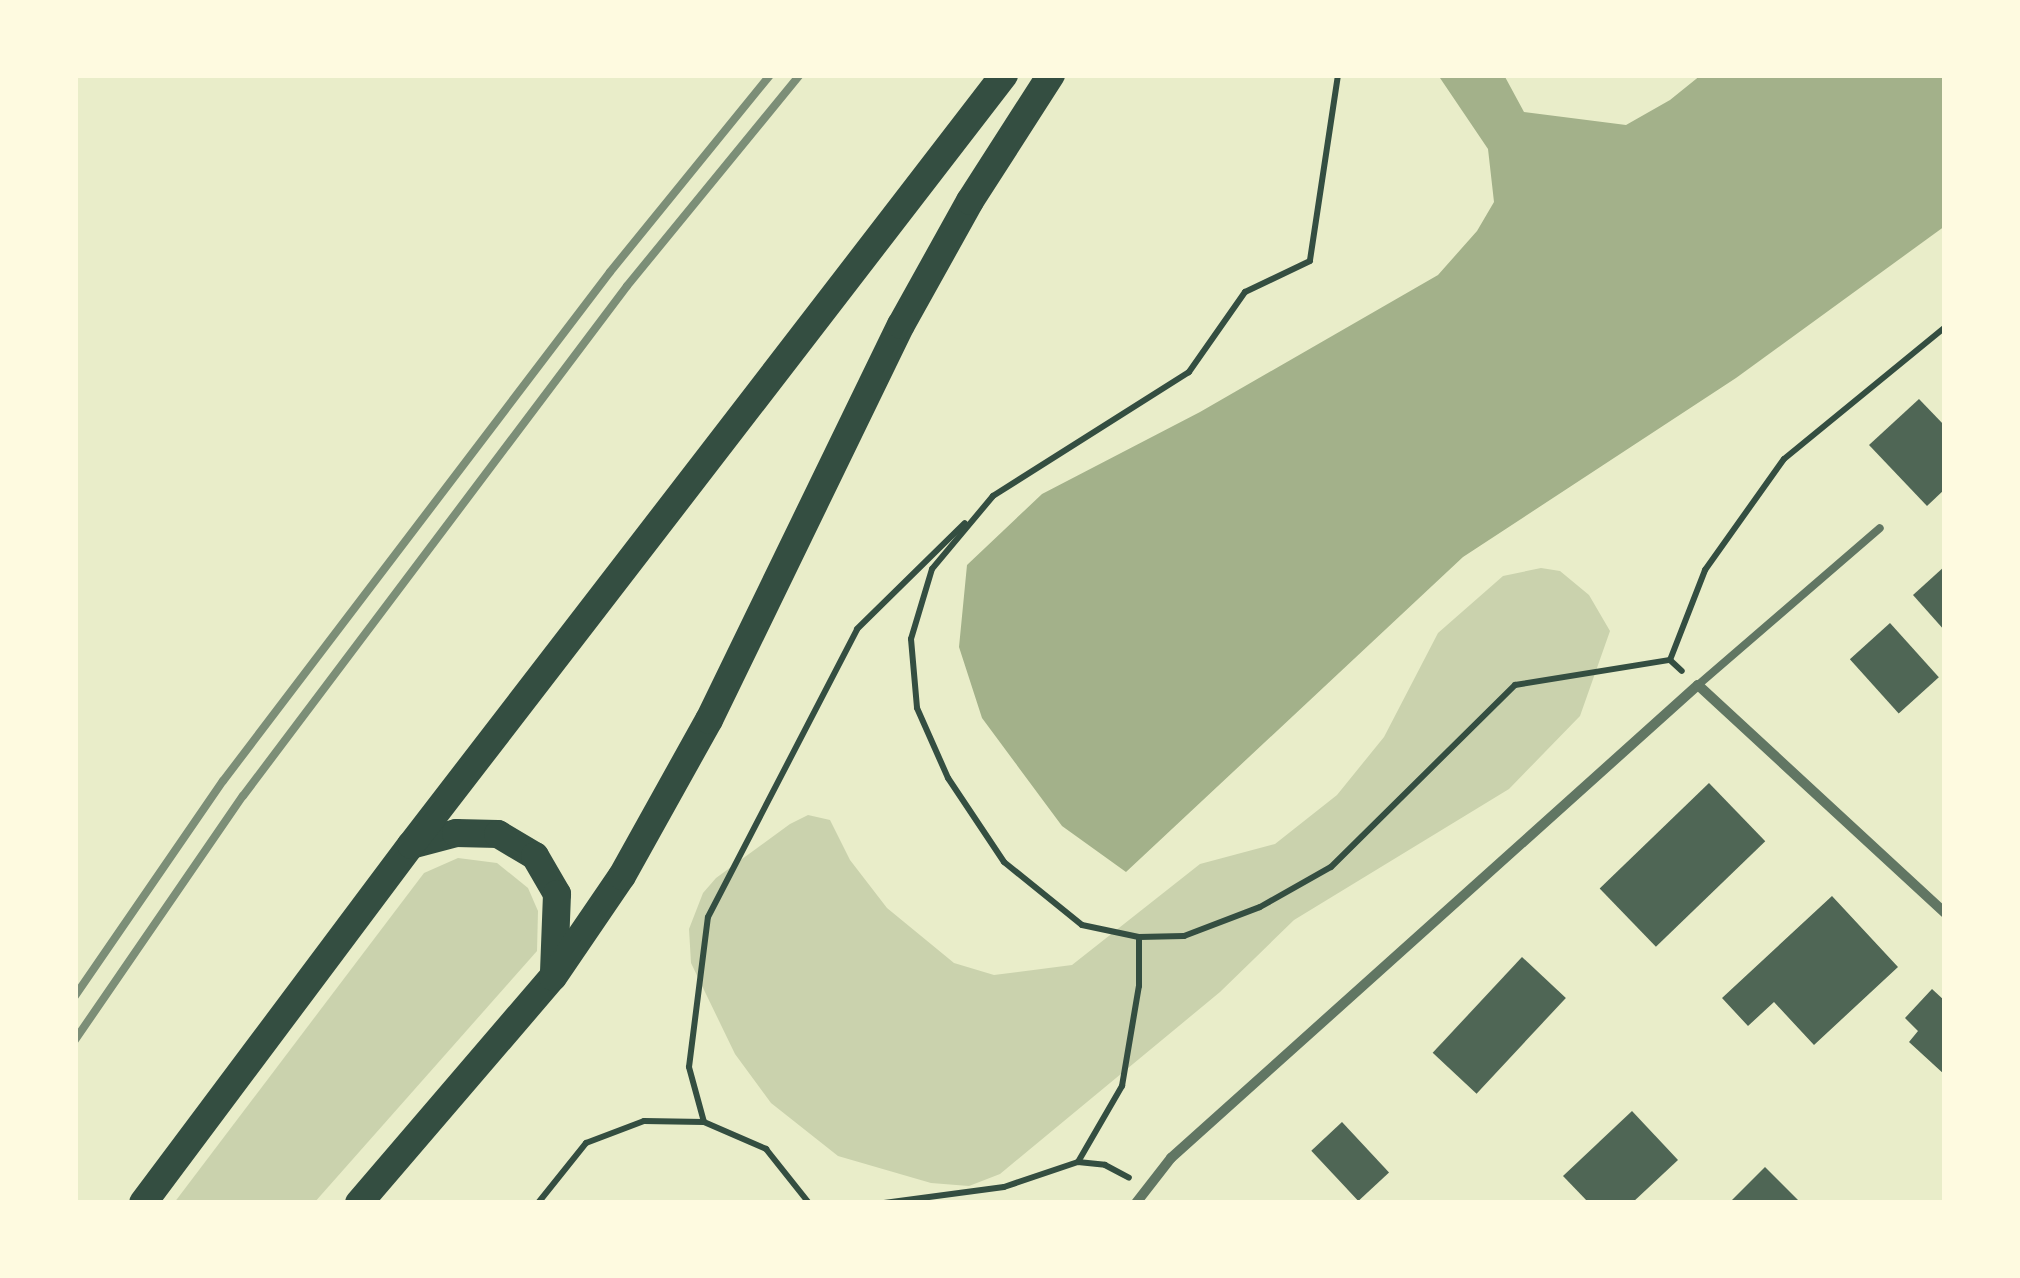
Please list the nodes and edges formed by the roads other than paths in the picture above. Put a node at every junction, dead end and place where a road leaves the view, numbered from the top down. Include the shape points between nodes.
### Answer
1 (1004, 75) edge
2 (1051, 75) edge
3 (1880, 528) dead end
4 (1698, 685) junction
5 (411, 845) junction
6 (1945, 913) edge
7 (553, 977) junction
8 (143, 1203) edge
9 (359, 1203) edge
10 (1136, 1203) edge

1 - 5 highway
2 - 7 highway via 901,324 660,808
3 - 4 lane
4 - 6 street
4 - 10 street via 1171,1158
5 - 7 highway via 456,832 498,834 535,856 557,894
5 - 8 highway
7 - 9 highway

